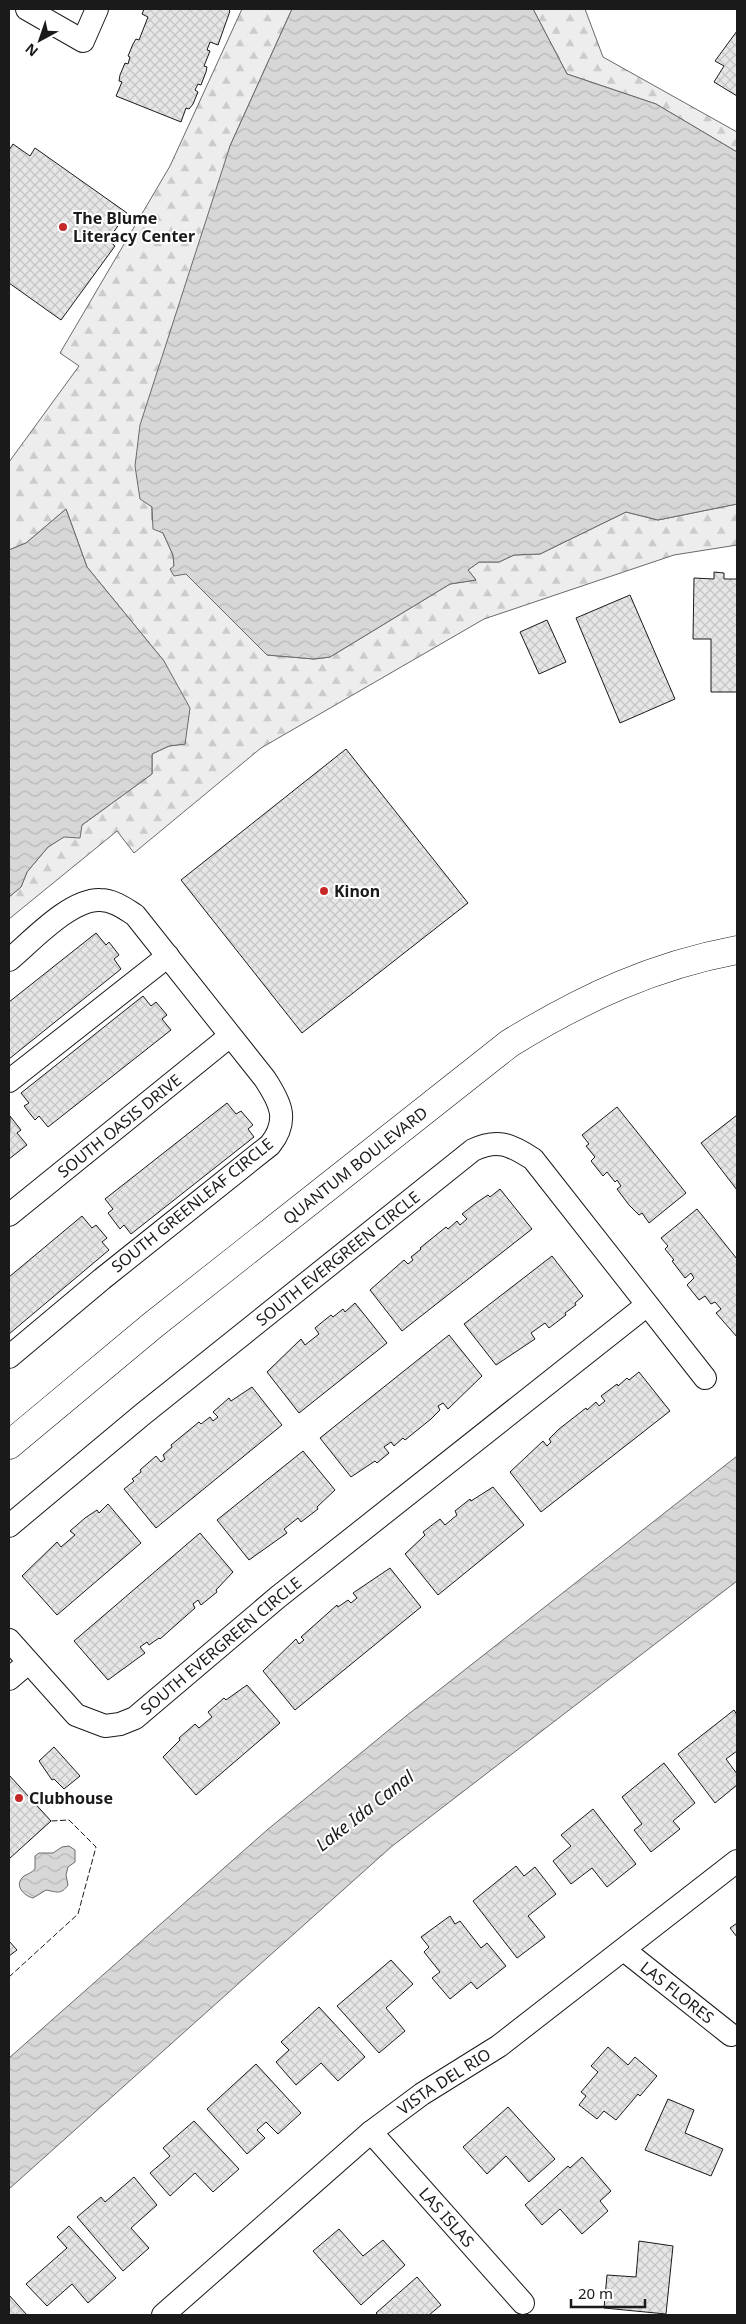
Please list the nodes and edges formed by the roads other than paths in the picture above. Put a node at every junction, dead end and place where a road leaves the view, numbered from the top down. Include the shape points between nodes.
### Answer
1 (28, 9) edge
2 (97, 9) edge
3 (737, 950) edge
4 (168, 956) junction
5 (9, 960) edge
6 (230, 1036) junction
7 (9, 1081) edge
8 (9, 1215) edge
9 (647, 1305) junction
10 (9, 1358) edge
11 (705, 1378) dead end
12 (9, 1445) edge
13 (9, 1526) edge
14 (9, 1640) edge
15 (28, 1663) junction
16 (9, 1679) edge
17 (737, 1861) edge
18 (624, 1950) junction
19 (731, 2034) dead end
20 (371, 2132) junction
21 (523, 2303) dead end
22 (163, 2315) edge

1 - 2 street via 83,41
3 - 12 street, QUANTUM BOULEVARD via 671,965 629,981 566,1010 510,1043 161,1319
4 - 5 street, SOUTH GREENLEAF CIRCLE via 135,915 117,904 102,900 85,901 70,909
4 - 6 street, SOUTH GREENLEAF CIRCLE
4 - 7 street
6 - 8 street, SOUTH OASIS DRIVE
6 - 10 street, SOUTH GREENLEAF CIRCLE via 265,1078 277,1098 281,1110 278,1134 270,1145
9 - 11 street, SOUTH EVERGREEN CIRCLE
9 - 13 street, SOUTH EVERGREEN CIRCLE via 533,1159 502,1144 487,1144 466,1156 158,1402
9 - 15 street, SOUTH EVERGREEN CIRCLE via 278,1597 135,1718 105,1726 76,1715
14 - 15 street, SOUTH EVERGREEN CIRCLE
15 - 16 street
17 - 18 street, VISTA DEL RIO
18 - 19 street, LAS FLORES
18 - 20 street, VISTA DEL RIO via 499,2046 422,2094
20 - 21 street, LAS ISLAS
20 - 22 street, VISTA DEL RIO

